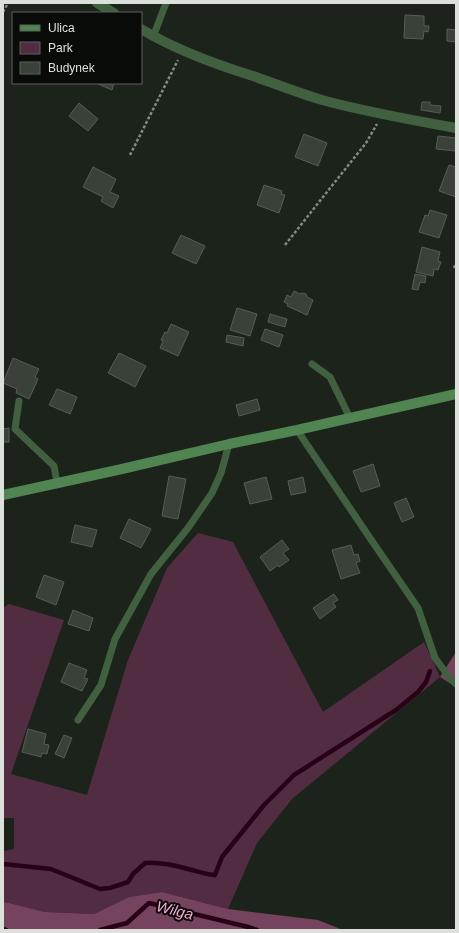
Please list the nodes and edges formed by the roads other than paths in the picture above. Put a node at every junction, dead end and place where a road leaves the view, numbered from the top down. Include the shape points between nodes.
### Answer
1 (97, 3) edge
2 (166, 3) edge
3 (112, 12) edge
4 (142, 31) edge
5 (153, 37) junction
6 (456, 128) edge
7 (312, 364) dead end
8 (456, 394) edge
9 (19, 401) dead end
10 (350, 418) junction
11 (297, 430) junction
12 (229, 444) junction
13 (57, 483) junction
14 (3, 494) edge
15 (456, 684) edge
16 (78, 720) dead end

1 - 3 street
2 - 5 lane
4 - 5 street
5 - 6 street via 214,64 322,100 382,115
7 - 10 lane via 330,377
8 - 10 main road
9 - 13 lane via 15,429 54,466
10 - 11 main road
11 - 12 main road
11 - 15 lane via 418,608 435,658
12 - 13 main road
12 - 16 lane via 212,493 151,574 115,639 101,685
13 - 14 main road

